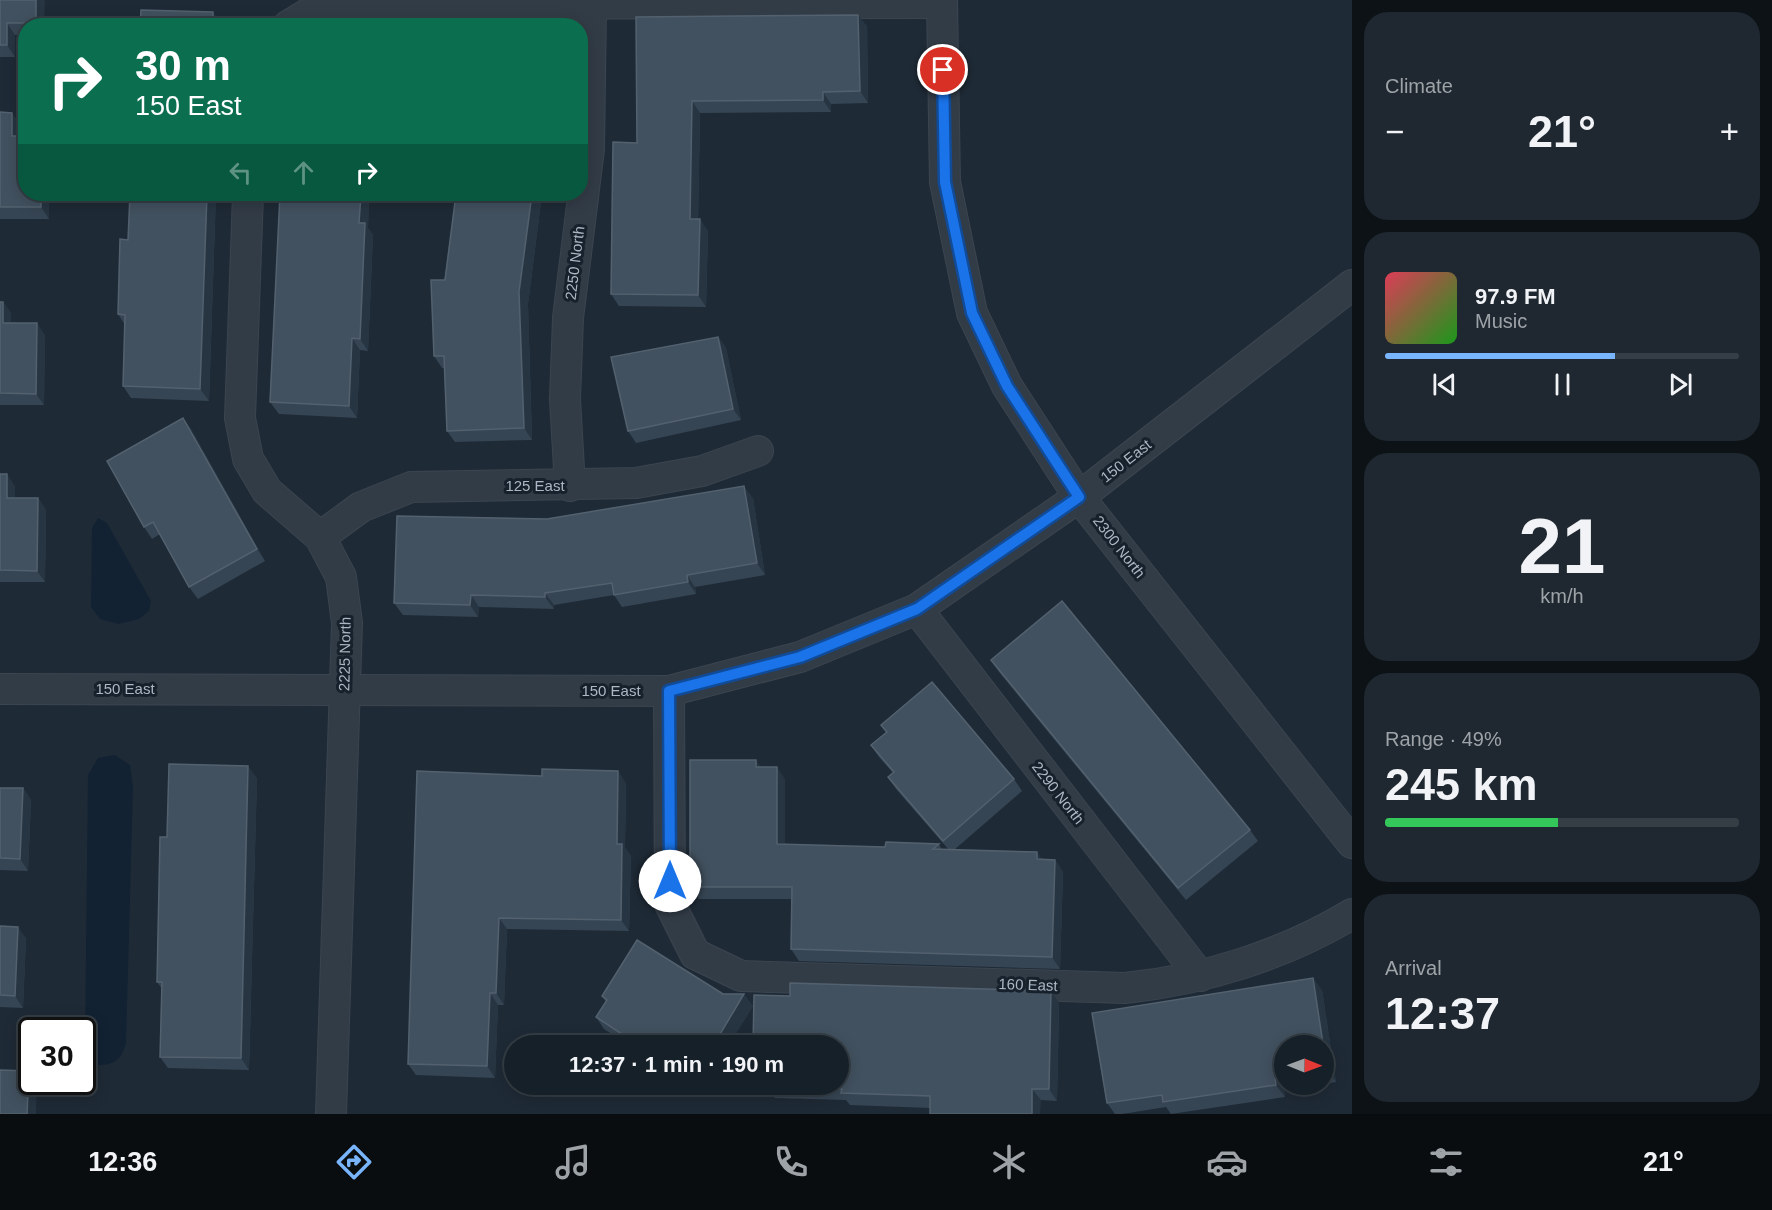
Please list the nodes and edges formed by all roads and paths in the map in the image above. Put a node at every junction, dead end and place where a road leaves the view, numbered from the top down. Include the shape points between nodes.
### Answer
1 (942, 1) edge
2 (591, 5) junction
3 (301, 18) edge
4 (588, 157) edge
5 (248, 201) edge
6 (583, 201) edge
7 (1352, 285) edge
8 (758, 452) dead end
9 (570, 486) junction
10 (1079, 497) junction
11 (320, 537) junction
12 (917, 609) junction
13 (0, 689) edge
14 (344, 690) junction
15 (669, 691) junction
16 (1352, 843) edge
17 (1352, 914) edge
18 (1200, 976) junction
19 (331, 1114) edge

1 - 2 street
1 - 10 street, 2300 North via 945,182 972,313 1007,386
2 - 3 street via 346,4 314,10
2 - 4 street, 2250 North
5 - 11 street, 2225 North via 240,418 248,459 267,490
6 - 9 street, 2250 North via 568,318 565,399
7 - 10 street, 150 East
8 - 9 street, 125 East via 702,471 636,483
9 - 11 street, 125 East via 411,487 361,507
10 - 12 street, 150 East
10 - 16 street, 2300 North
11 - 14 street, 2225 North via 341,577 347,623
12 - 15 street, 150 East via 800,657
12 - 18 street, 2290 North
13 - 14 street, 150 East
14 - 15 street, 150 East
14 - 19 street, 2225 North
15 - 18 street, 160 East via 670,904 695,954 741,976 1125,988
17 - 18 street, 160 East via 1240,964

